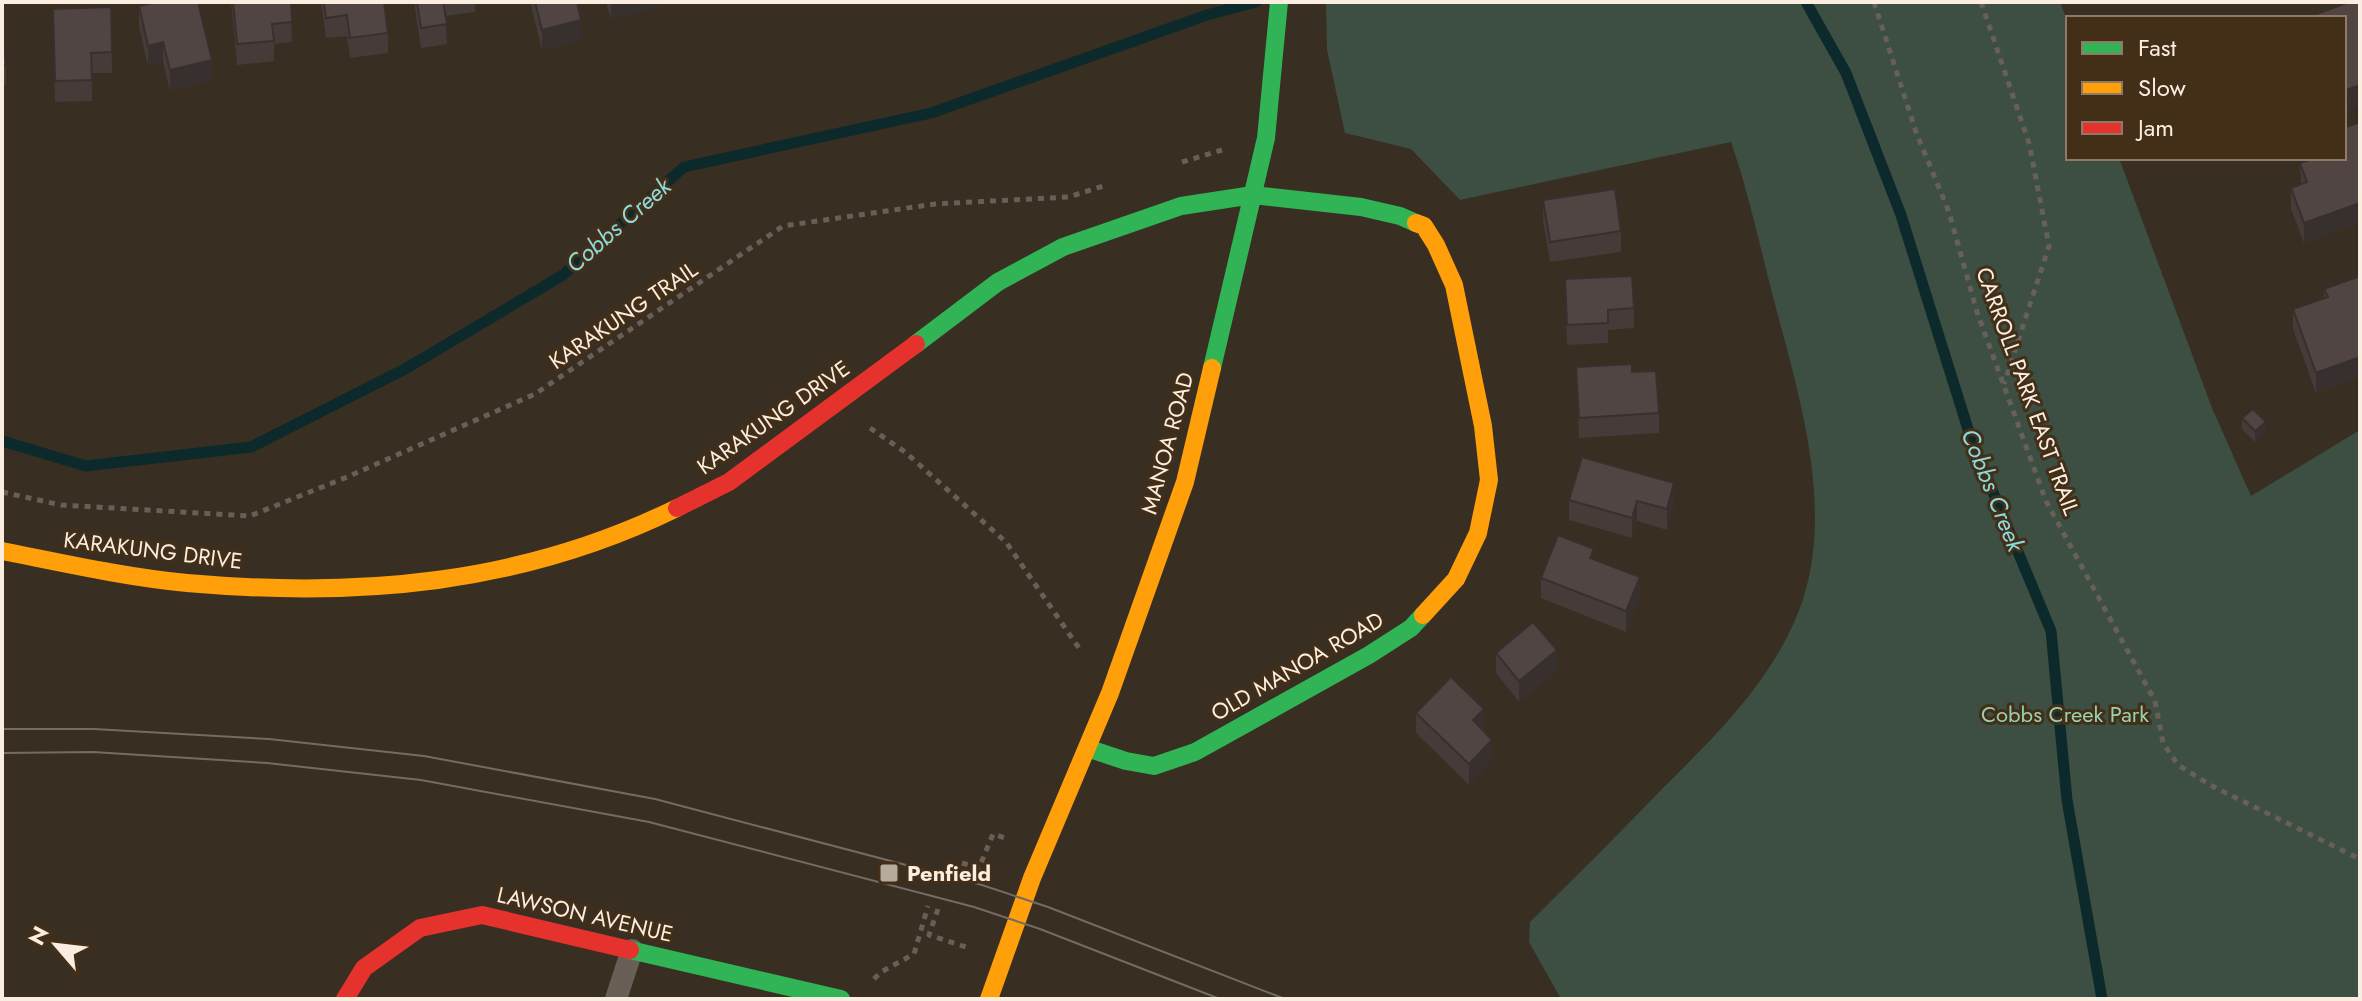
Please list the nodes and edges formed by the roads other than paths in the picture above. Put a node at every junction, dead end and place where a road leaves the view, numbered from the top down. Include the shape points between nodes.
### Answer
1 (1279, 2) edge
2 (1253, 195) junction
3 (1436, 245) joint
4 (2, 551) edge
5 (1087, 748) junction
6 (632, 950) junction
7 (345, 999) edge
8 (616, 999) edge
9 (841, 999) edge
10 (989, 999) edge

1 - 2 street, MANOA ROAD via 1266,138
2 - 3 street, KARAKUNG DRIVE via 1400,216 1424,226
2 - 4 street, KARAKUNG DRIVE via 1181,206 1063,247 998,282 729,482 572,551 428,583 353,589 186,583
2 - 5 street, MANOA ROAD via 1185,482
3 - 5 street, OLD MANOA ROAD via 1461,315 1489,480 1478,533 1456,579 1411,628 1195,752 1154,766
5 - 10 street, MANOA ROAD
6 - 7 street, LAWSON AVENUE via 482,915 420,928 364,968
6 - 8 lane
6 - 9 street, LAWSON AVENUE

